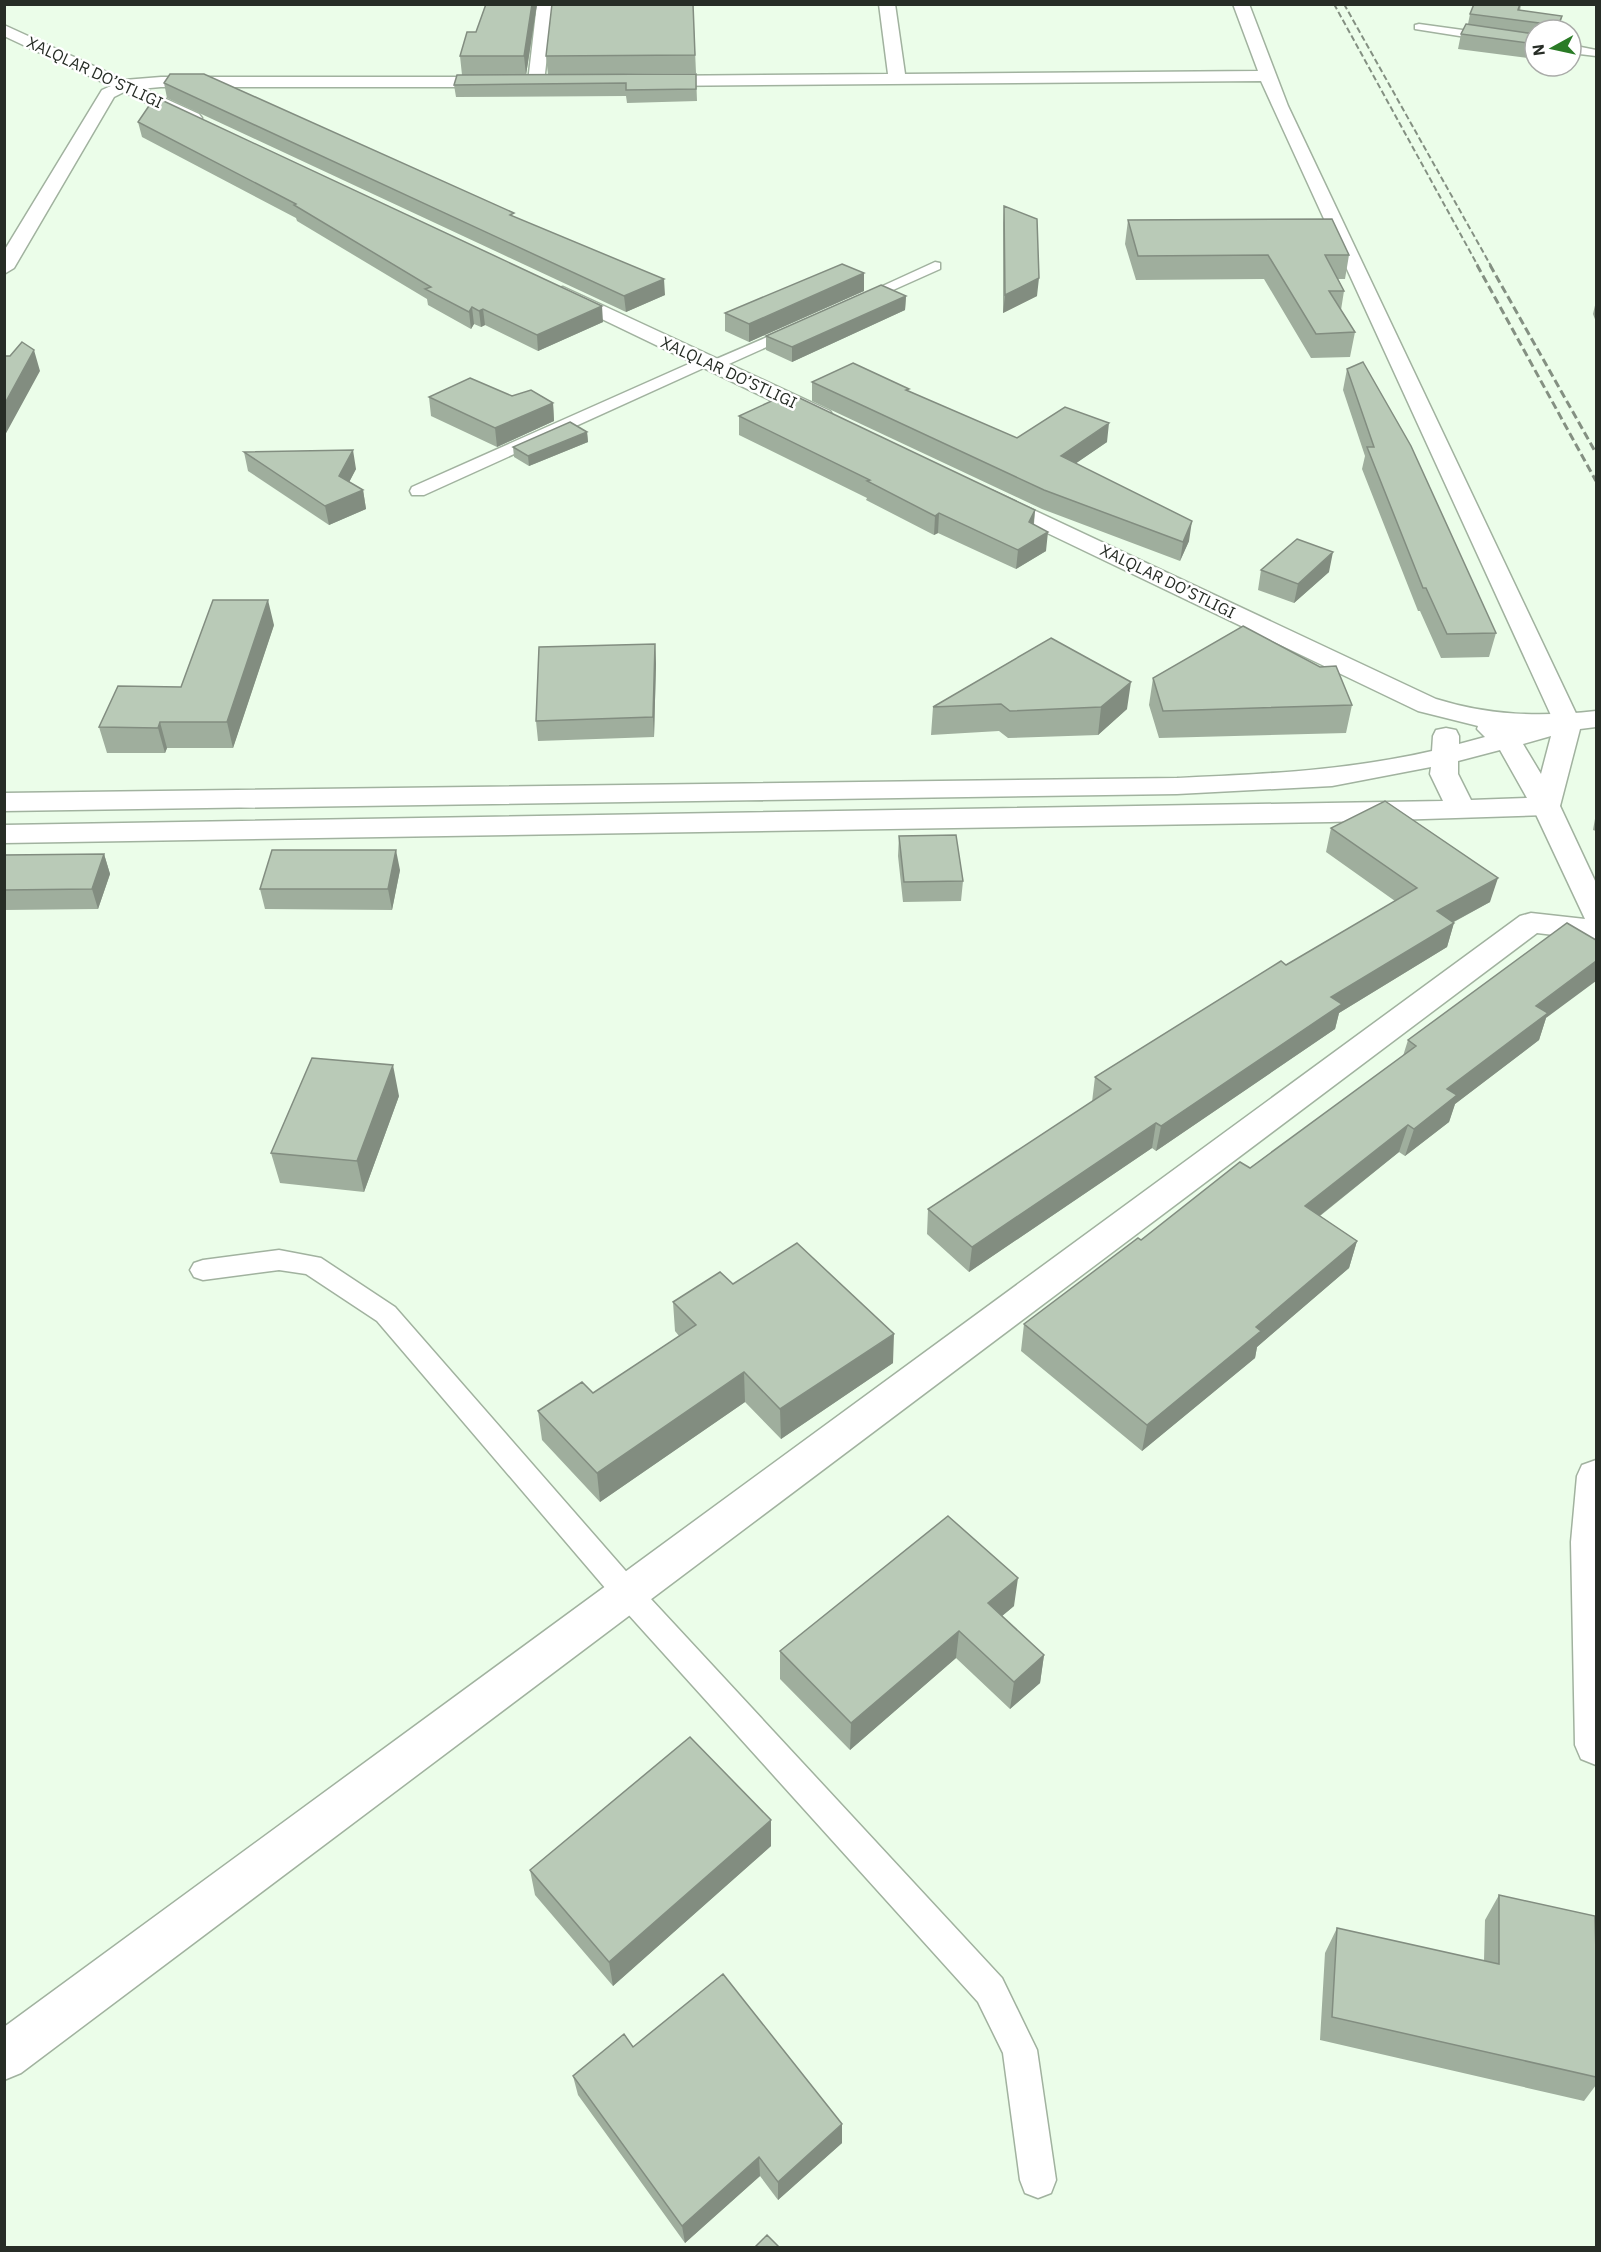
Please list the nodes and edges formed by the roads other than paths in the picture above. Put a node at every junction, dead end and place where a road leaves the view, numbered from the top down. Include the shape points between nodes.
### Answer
1 (545, 4) edge
2 (887, 4) edge
3 (1241, 4) edge
4 (1419, 27) dead end
5 (4, 30) edge
6 (1523, 42) edge
7 (1268, 76) junction
8 (897, 79) junction
9 (640, 81) edge
10 (536, 82) junction
11 (559, 82) edge
12 (124, 85) junction
13 (209, 125) edge
14 (935, 266) dead end
15 (4, 268) edge
16 (547, 285) edge
17 (841, 309) edge
18 (809, 323) edge
19 (711, 363) junction
20 (844, 427) edge
21 (973, 488) edge
22 (417, 491) dead end
23 (1427, 705) junction
24 (1471, 717) junction
25 (1596, 719) edge
26 (1568, 724) junction
27 (1507, 739) junction
28 (1445, 755) junction
29 (4, 802) edge
30 (1546, 806) junction
31 (1461, 809) junction
32 (4, 834) edge
33 (1596, 913) edge
34 (1596, 930) edge
35 (203, 1270) dead end
36 (1596, 1476) edge
37 (628, 1593) junction
38 (1596, 1745) edge
39 (4, 2056) edge
40 (1038, 2180) dead end

1 - 10 street
2 - 8 street
3 - 7 street
4 - 6 lane
5 - 12 street, XALQLAR DO’STLIGI
7 - 8 street
7 - 26 street
8 - 9 street
10 - 11 street
10 - 12 street via 224,81
12 - 13 street, XALQLAR DO’STLIGI
12 - 15 street via 108,94 100,106
14 - 17 lane
16 - 19 street, XALQLAR DO’STLIGI
18 - 19 lane
19 - 20 street, XALQLAR DO’STLIGI
19 - 22 lane
21 - 23 street, XALQLAR DO’STLIGI
23 - 24 street, XALQLAR DO’STLIGI
23 - 28 street via 1446,729
24 - 26 street, XALQLAR DO’STLIGI via 1517,724
24 - 27 street
25 - 26 street, XALQLAR DO’STLIGI
26 - 27 street
26 - 30 street
27 - 28 street
27 - 30 street
28 - 29 street via 1352,775 1177,786
28 - 31 street via 1443,774
30 - 31 street
30 - 33 street
31 - 32 street
34 - 37 street via 1531,923
35 - 37 lane via 279,1260 312,1265 386,1314
36 - 38 street via 1592,1542
37 - 39 street
37 - 40 lane via 990,1990 1020,2050

